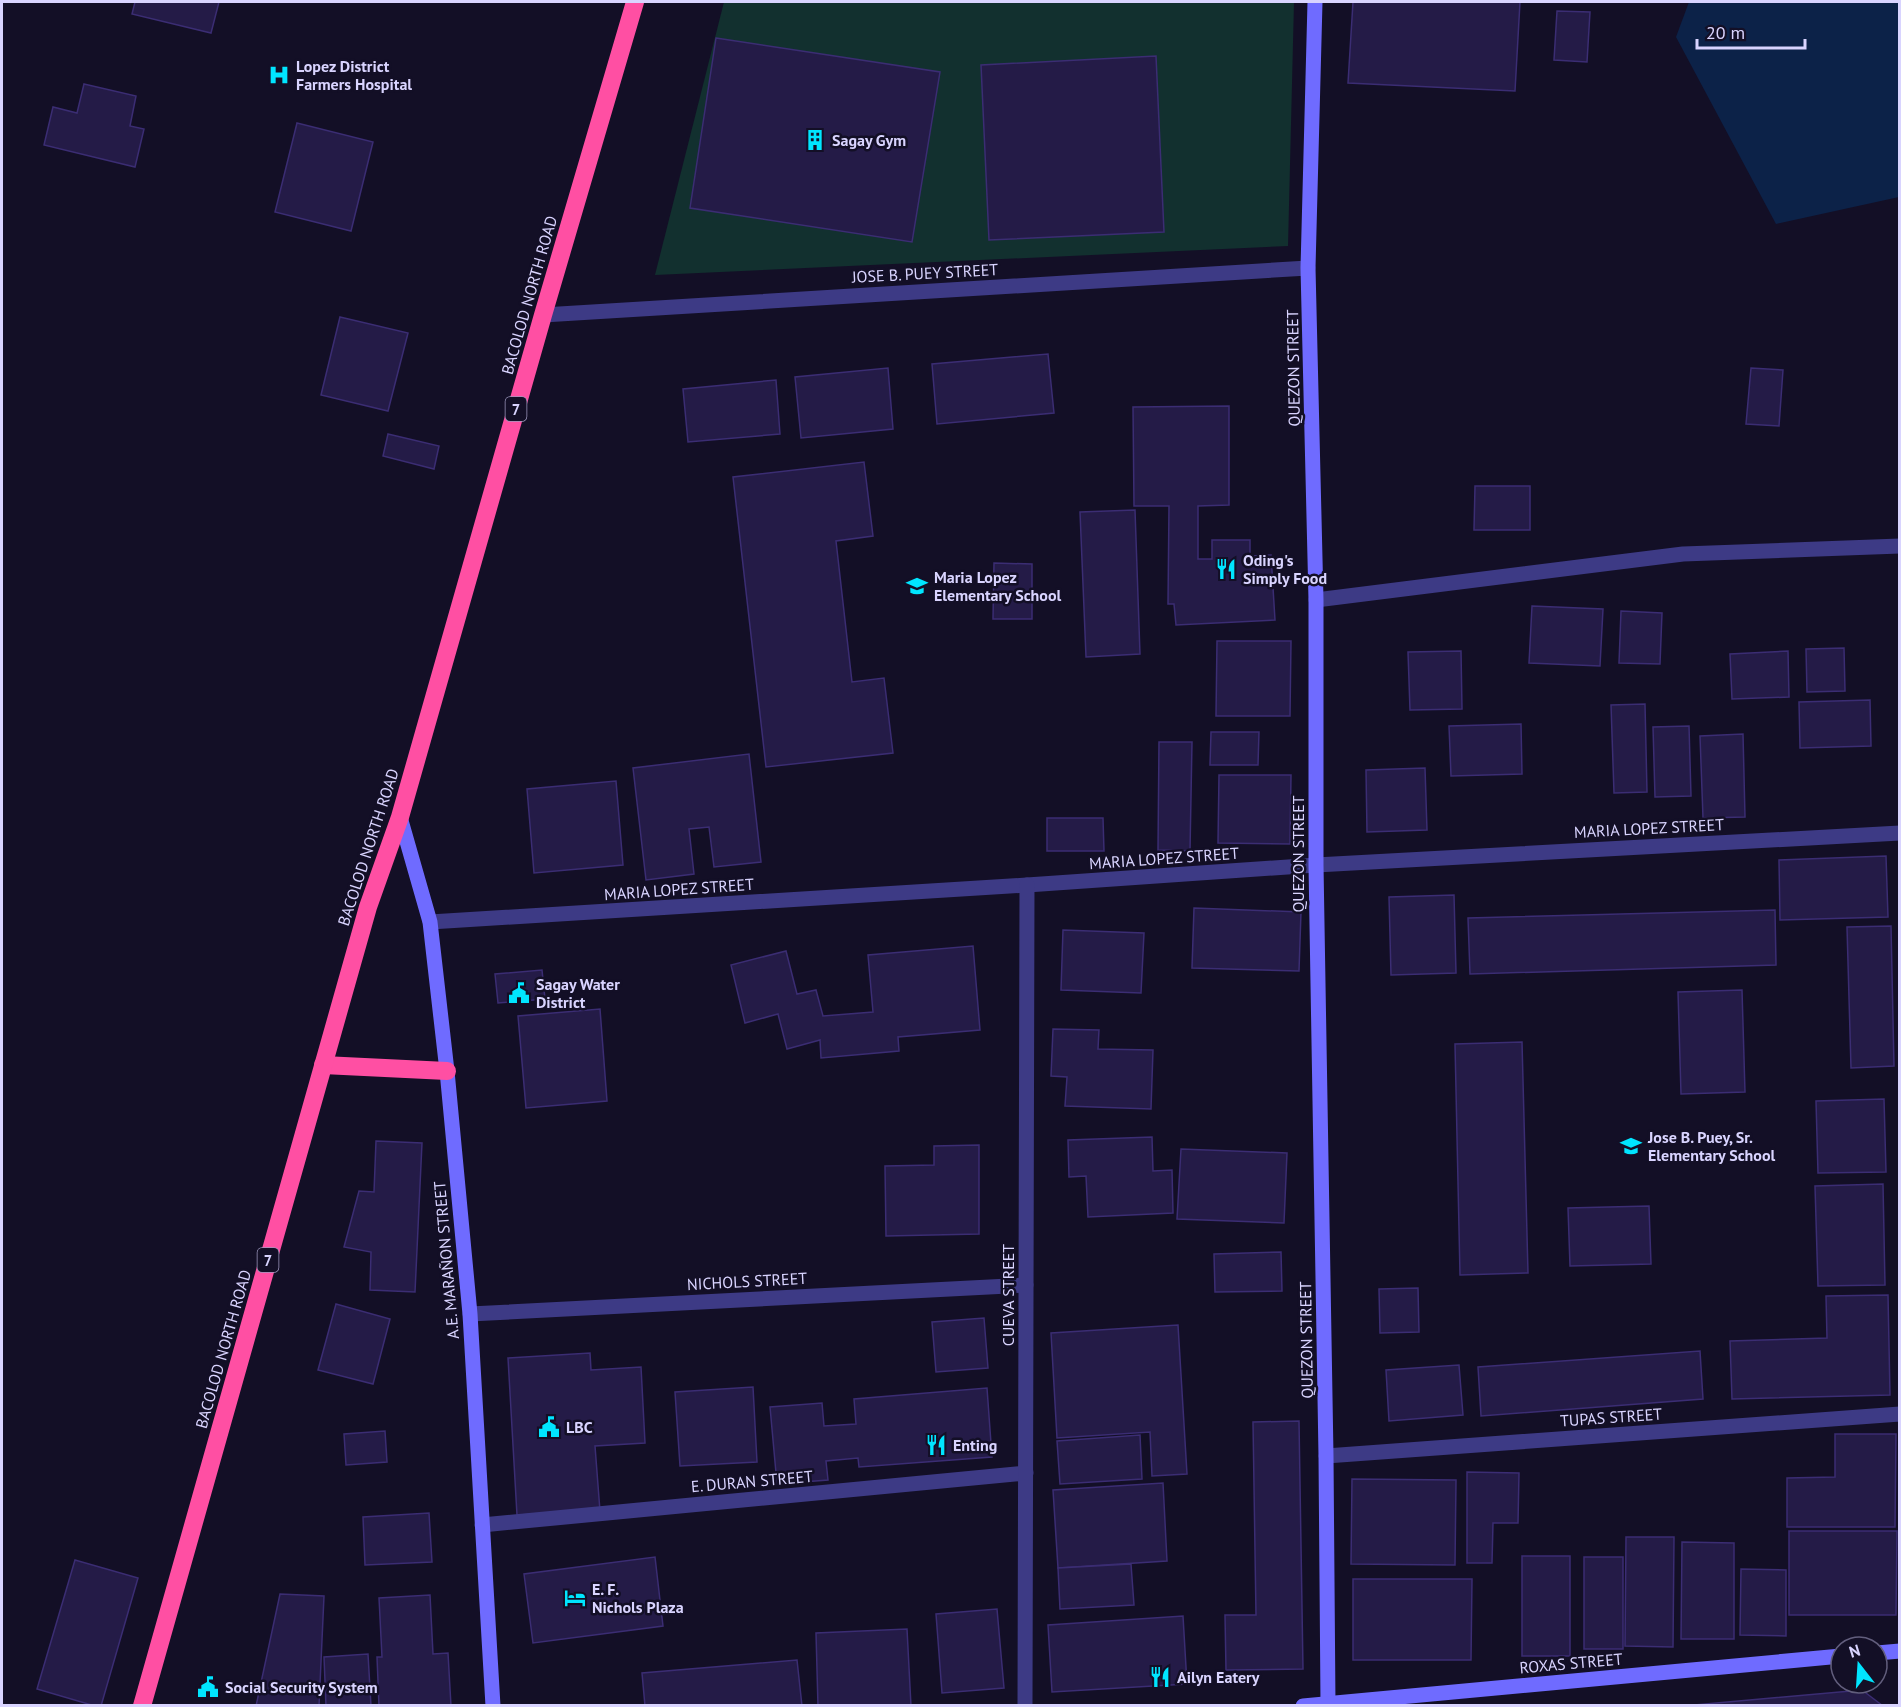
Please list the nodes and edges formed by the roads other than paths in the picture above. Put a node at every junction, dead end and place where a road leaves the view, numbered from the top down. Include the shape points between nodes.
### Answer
1 (635, 2) edge
2 (1315, 2) edge
3 (1308, 268) junction
4 (543, 315) junction
5 (1899, 546) edge
6 (1316, 600) junction
7 (400, 817) junction
8 (1899, 833) edge
9 (1316, 865) junction
10 (1027, 885) junction
11 (430, 922) junction
12 (323, 1065) junction
13 (447, 1071) junction
14 (1026, 1285) junction
15 (470, 1314) junction
16 (1899, 1414) edge
17 (1326, 1456) junction
18 (1026, 1473) junction
19 (482, 1525) junction
20 (1829, 1657) edge
21 (1328, 1705) edge
22 (142, 1706) edge
23 (493, 1706) edge
24 (1025, 1706) edge
25 (1303, 1706) edge

1 - 4 highway, BACOLOD NORTH ROAD / 7
2 - 3 street, QUEZON STREET
3 - 4 street, JOSE B. PUEY STREET
3 - 6 street, QUEZON STREET
4 - 7 highway, BACOLOD NORTH ROAD / 7
5 - 6 street via 1683,554
6 - 9 street, QUEZON STREET
7 - 11 street, A.E. MARAÑON STREET
7 - 12 highway, BACOLOD NORTH ROAD / 7 via 368,907
8 - 9 street, MARIA LOPEZ STREET
9 - 10 street, MARIA LOPEZ STREET
9 - 17 street, QUEZON STREET
10 - 11 street, MARIA LOPEZ STREET
10 - 14 street, CUEVA STREET
11 - 13 street, A.E. MARAÑON STREET
12 - 13 highway
12 - 22 highway, BACOLOD NORTH ROAD / 7
13 - 15 street, A.E. MARAÑON STREET
14 - 15 street, NICHOLS STREET
14 - 18 street, CUEVA STREET
15 - 19 street, A.E. MARAÑON STREET
16 - 17 street, TUPAS STREET
17 - 21 street, QUEZON STREET
18 - 19 street, E. DURAN STREET
18 - 24 street, CUEVA STREET
19 - 23 street, A.E. MARAÑON STREET
20 - 21 street, ROXAS STREET
21 - 25 street, ROXAS STREET

